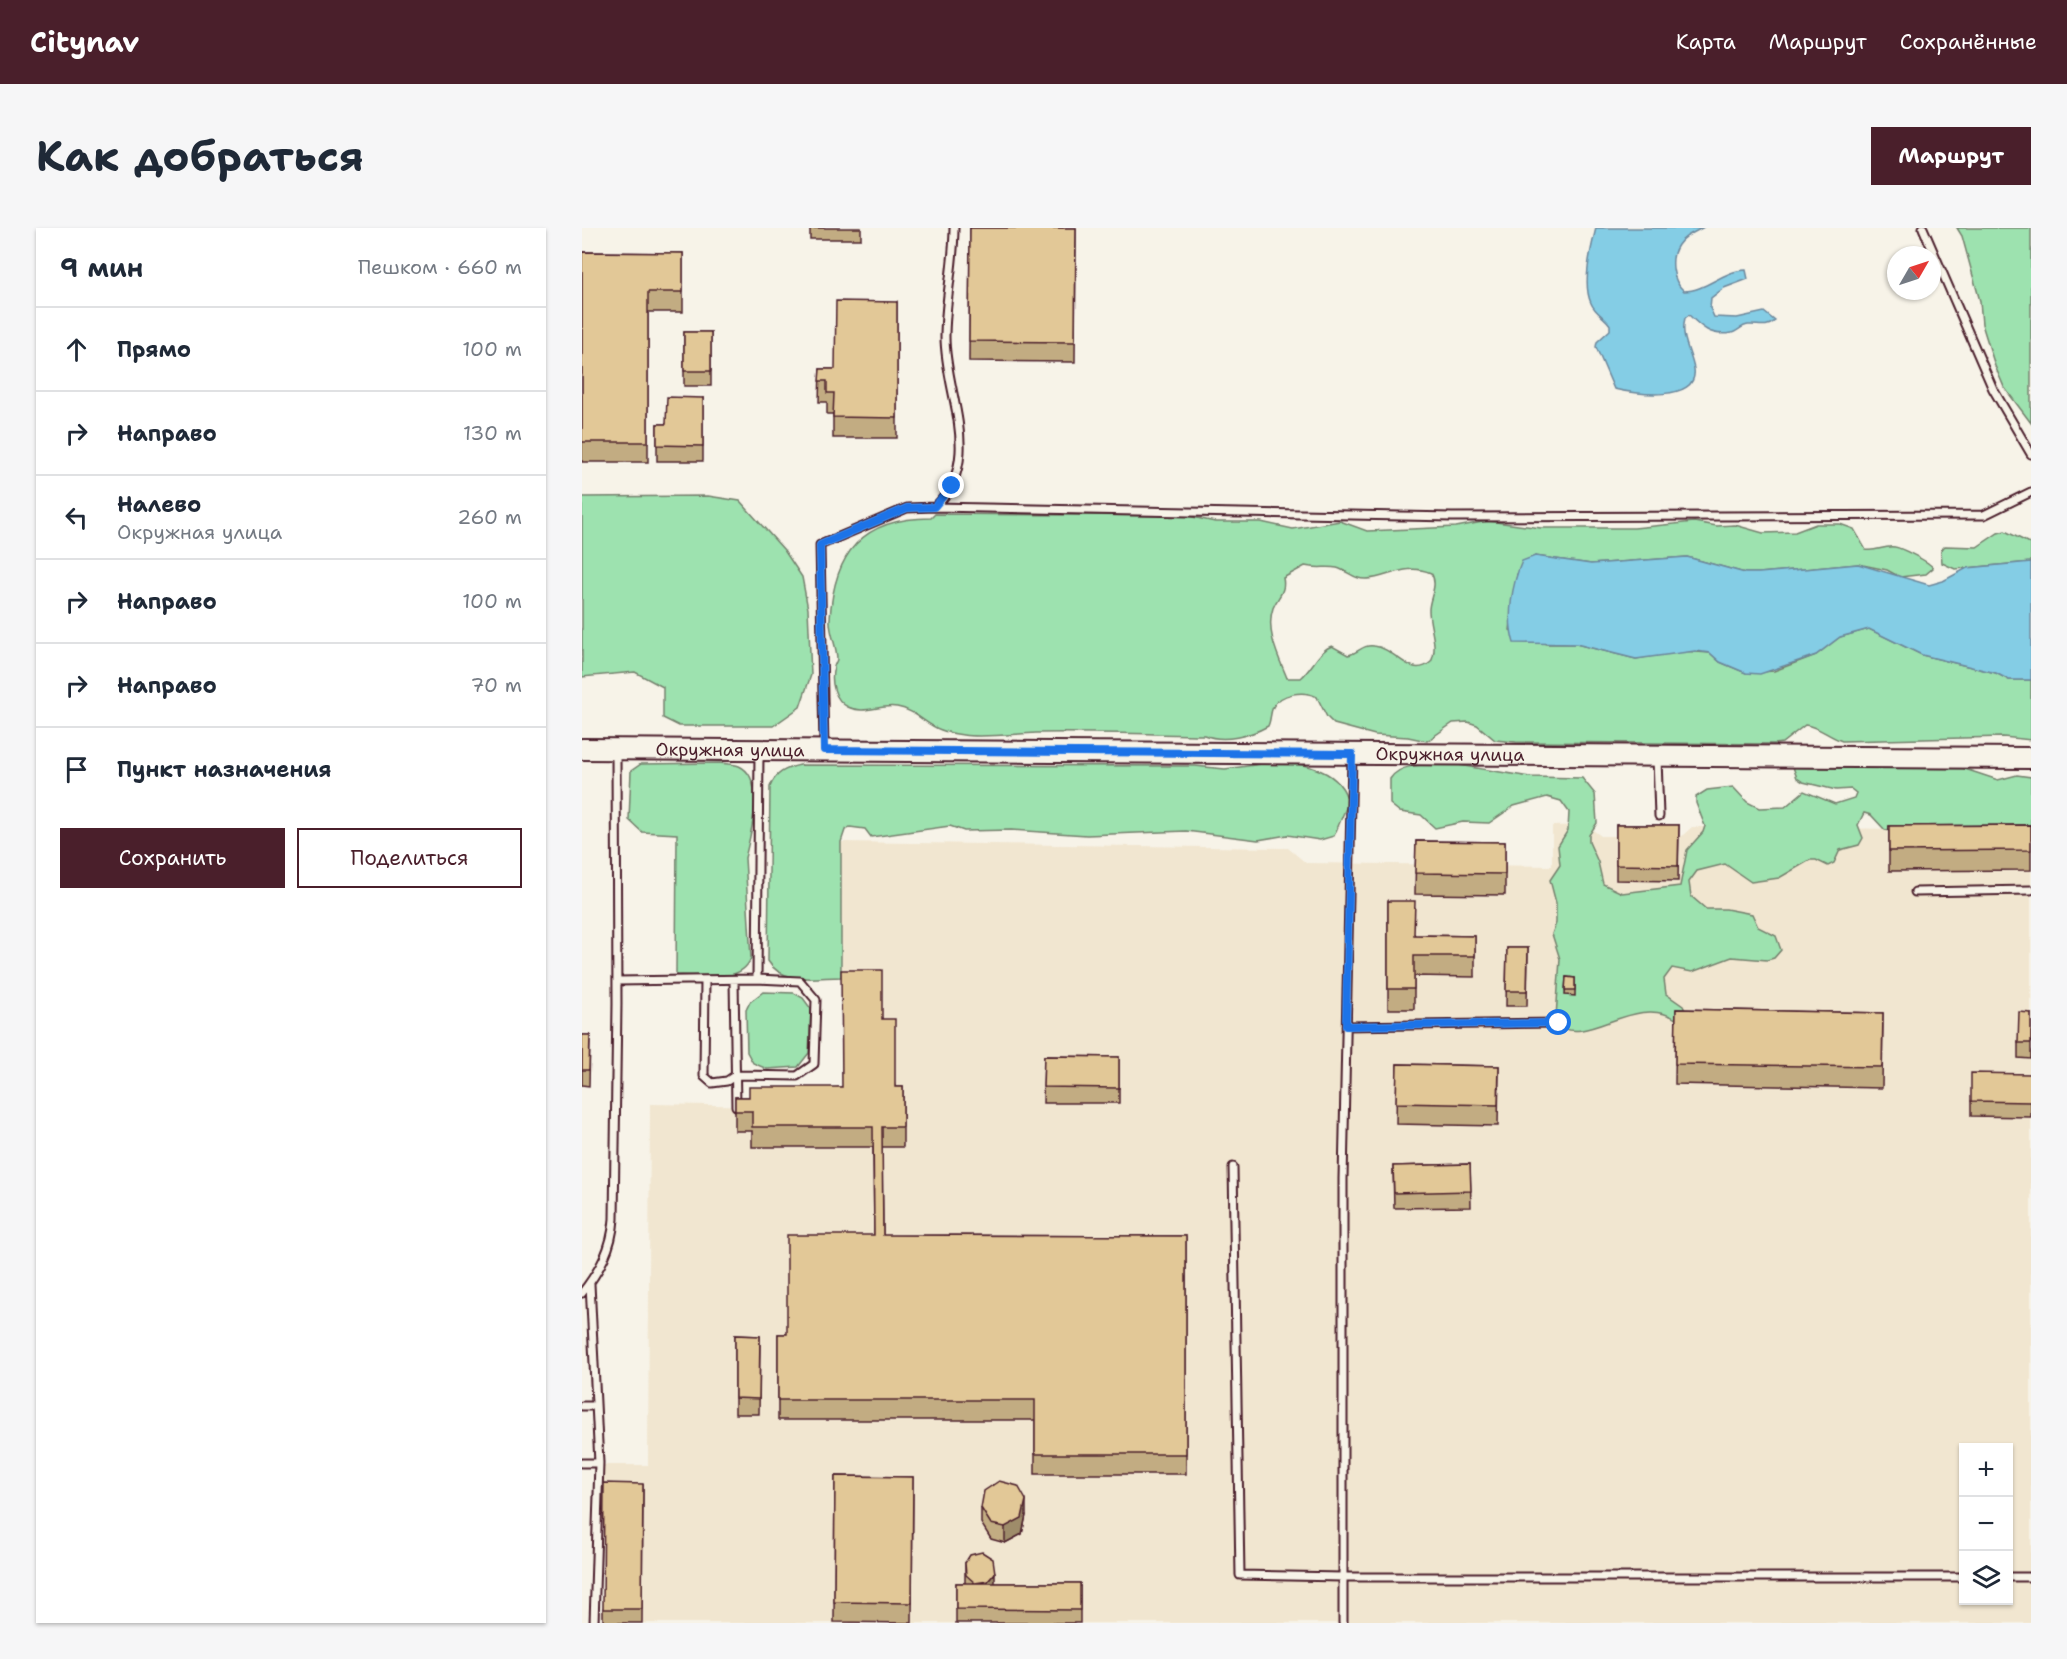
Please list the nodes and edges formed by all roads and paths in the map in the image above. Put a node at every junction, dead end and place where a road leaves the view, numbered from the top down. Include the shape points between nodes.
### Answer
1 (954, 228) edge
2 (1923, 228) edge
3 (2031, 454) edge
4 (2031, 492) edge
5 (934, 507) junction
6 (582, 749) edge
7 (615, 749) junction
8 (759, 750) junction
9 (824, 750) junction
10 (1352, 754) junction
11 (1657, 756) junction
12 (2031, 758) edge
13 (1659, 816) dead end
14 (2031, 890) edge
15 (1915, 892) dead end
16 (757, 979) junction
17 (705, 980) junction
18 (734, 980) junction
19 (617, 981) junction
20 (1559, 1023) dead end
21 (1346, 1026) junction
22 (736, 1075) junction
23 (736, 1107) edge
24 (1233, 1167) dead end
25 (590, 1284) junction
26 (582, 1293) edge
27 (582, 1406) edge
28 (596, 1406) junction
29 (582, 1463) edge
30 (599, 1463) junction
31 (1959, 1577) edge
32 (2013, 1577) edge
33 (2031, 1577) edge
34 (1342, 1578) junction
35 (594, 1623) edge
36 (1343, 1623) edge

1 - 5 lane via 945,304 945,349 959,427 958,472 948,492
2 - 3 lane via 1993,389
4 - 5 lane via 1984,515 1452,516
5 - 9 lane via 907,508 820,545
6 - 7 main road, Окружная улица
7 - 8 main road, Окружная улица
7 - 19 lane
8 - 9 main road, Окружная улица
8 - 16 lane
9 - 10 main road, Окружная улица
10 - 11 main road, Окружная улица
10 - 21 lane
11 - 12 main road, Окружная улица
11 - 13 lane
14 - 15 lane
16 - 18 lane
16 - 22 lane via 800,981 816,1000 814,1064 797,1076
17 - 18 lane
17 - 19 lane
17 - 22 lane via 704,1076 712,1083 727,1082
18 - 22 lane
19 - 25 lane via 613,1236
20 - 21 lane
21 - 34 lane
22 - 23 lane
24 - 34 lane via 1240,1575
25 - 26 lane
25 - 28 lane
27 - 28 lane
28 - 30 lane
29 - 30 lane
30 - 35 lane
31 - 34 lane
32 - 33 lane
34 - 36 lane

